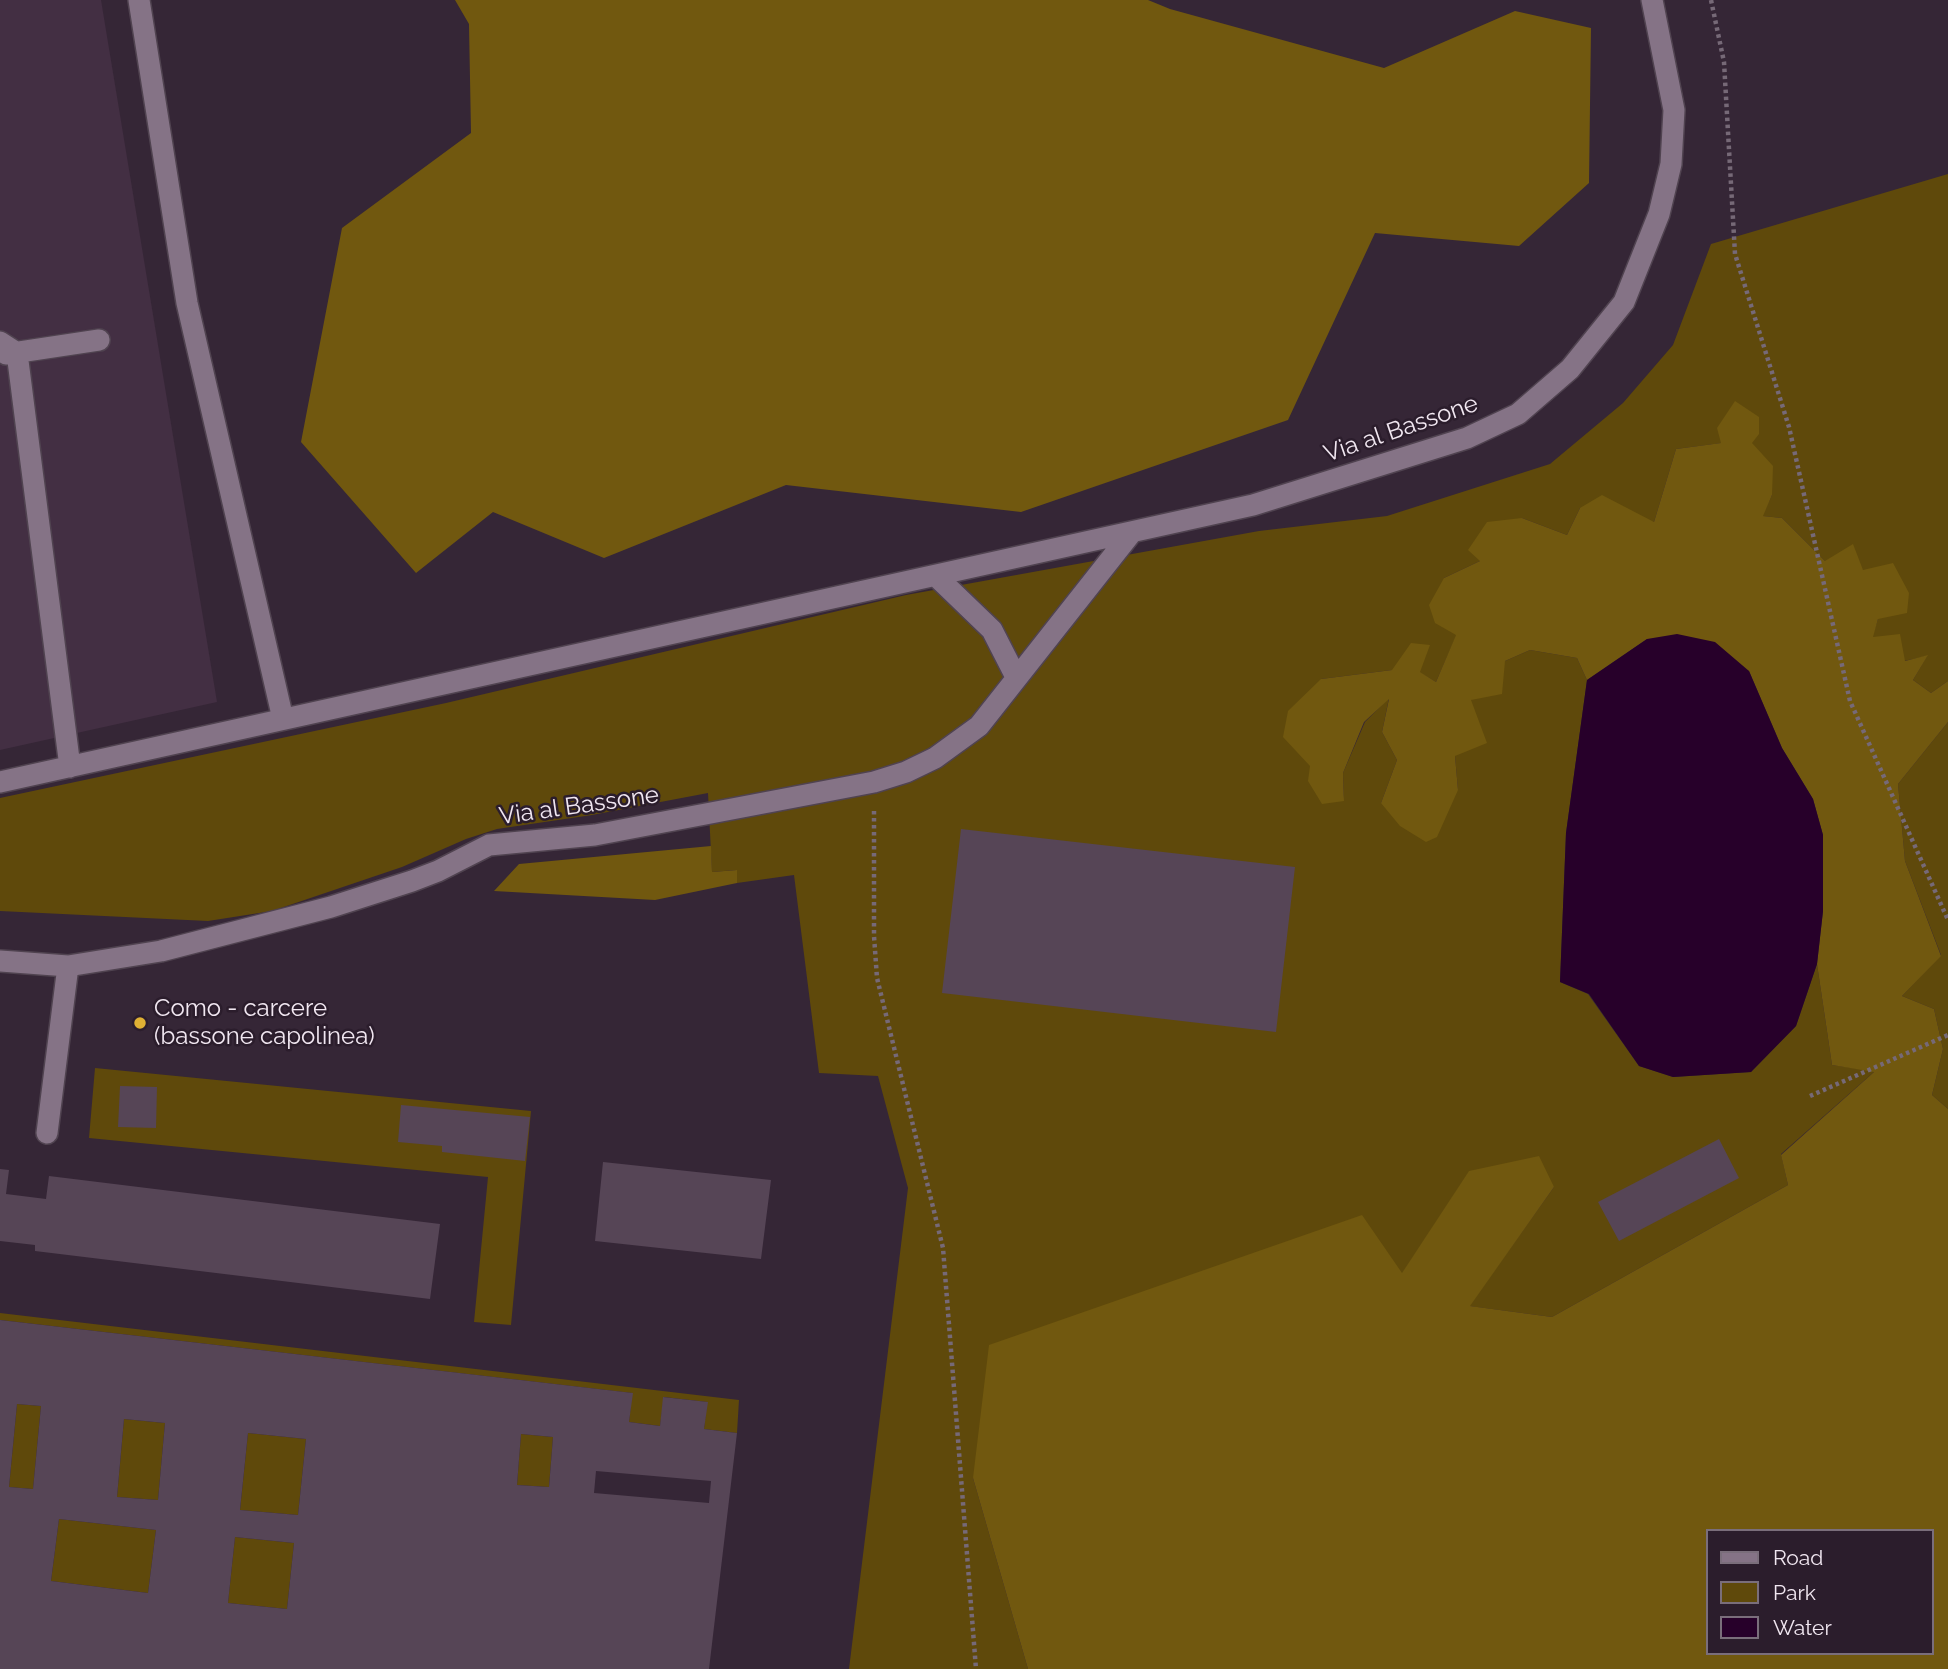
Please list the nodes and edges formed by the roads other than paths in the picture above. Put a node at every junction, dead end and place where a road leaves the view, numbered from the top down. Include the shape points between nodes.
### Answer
1 (139, 0) edge
2 (1651, 0) edge
3 (99, 340) dead end
4 (6, 350) edge
5 (1132, 532) junction
6 (936, 576) junction
7 (1016, 677) junction
8 (283, 719) junction
9 (71, 766) junction
10 (0, 782) edge
11 (0, 961) edge
12 (68, 965) junction
13 (47, 1133) dead end

1 - 8 street via 187,303
2 - 5 street, Via al Bassone via 1674,110 1671,164 1659,214 1624,302 1570,369 1518,414 1467,438 1252,505
3 - 4 street
4 - 9 street
5 - 6 street, Via al Bassone
5 - 7 street, Via al Bassone
6 - 7 street via 992,630
6 - 8 street, Via al Bassone
7 - 12 street, Via al Bassone via 979,726 958,743 906,772 874,782 595,835 489,845 438,871 331,907 161,951
8 - 9 street, Via al Bassone
9 - 10 street, Via al Bassone
11 - 12 street, Via al Bassone
12 - 13 street

